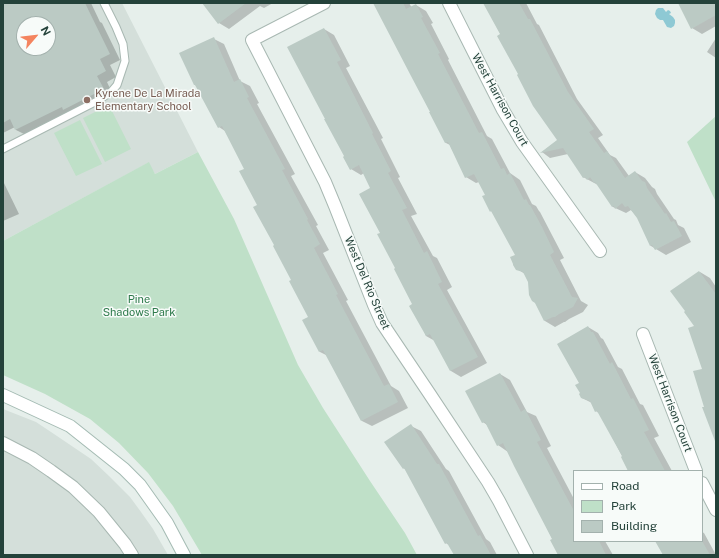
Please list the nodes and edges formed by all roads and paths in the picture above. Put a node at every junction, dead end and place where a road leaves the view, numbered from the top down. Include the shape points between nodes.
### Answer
1 (104, 3) edge
2 (324, 3) edge
3 (449, 3) edge
4 (3, 149) edge
5 (600, 252) dead end
6 (643, 334) dead end
7 (3, 395) edge
8 (3, 443) edge
9 (696, 470) edge
10 (703, 485) edge
11 (716, 510) edge
12 (132, 555) edge
13 (184, 555) edge
14 (527, 555) edge

1 - 4 lane via 123,44 125,61 117,85 97,101
2 - 14 street, West Del Rio Street via 252,40 324,182 382,323 488,482
3 - 5 street, West Harrison Court via 522,142
6 - 9 street, West Harrison Court
7 - 13 street via 70,426 124,469 140,485 167,523
8 - 12 street via 37,462 73,487 99,512
10 - 11 street

